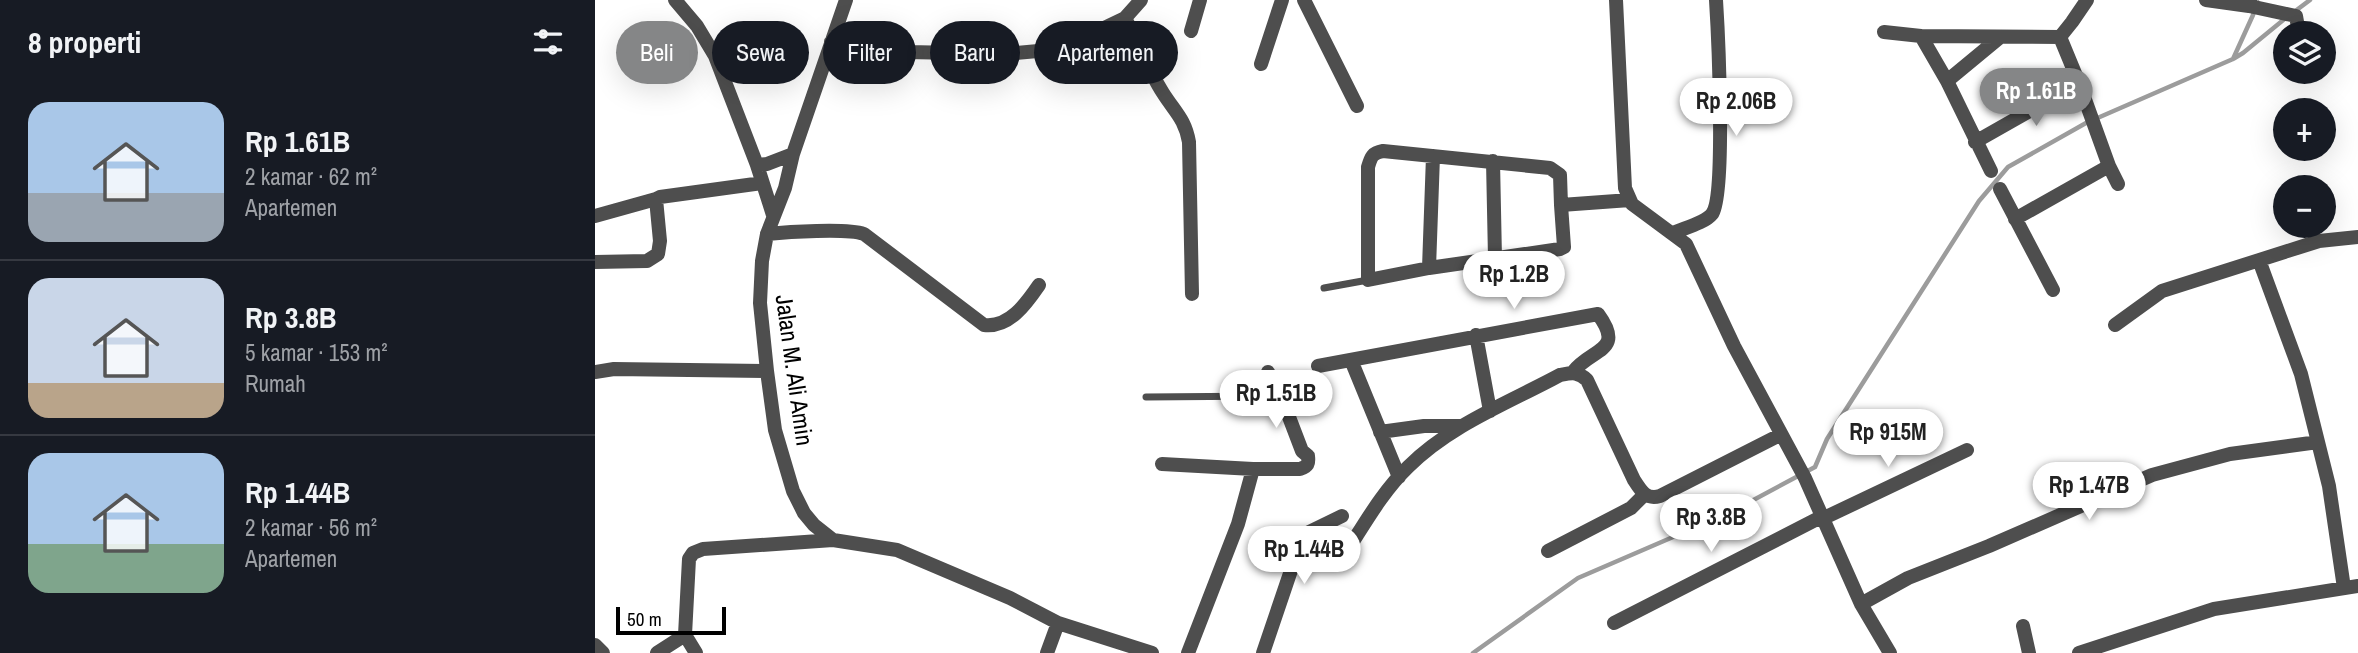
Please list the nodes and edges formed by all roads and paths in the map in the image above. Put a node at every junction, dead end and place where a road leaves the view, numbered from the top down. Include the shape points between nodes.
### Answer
1 (846, 0) edge
2 (1141, 0) edge
3 (1201, 0) edge
4 (1282, 0) edge
5 (1304, 0) edge
6 (1616, 0) edge
7 (1716, 0) edge
8 (2087, 0) edge
9 (2206, 0) edge
10 (680, 2) edge
11 (2252, 5) edge
12 (1125, 18) junction
13 (838, 21) edge
14 (2292, 21) edge
15 (1191, 31) dead end
16 (1884, 32) dead end
17 (1921, 36) junction
18 (2060, 37) junction
19 (1999, 38) junction
20 (916, 52) edge
21 (1261, 64) dead end
22 (823, 66) edge
23 (1947, 81) junction
24 (2079, 83) junction
25 (1357, 106) dead end
26 (1975, 142) junction
27 (793, 154) junction
28 (1433, 156) junction
29 (1493, 162) junction
30 (757, 165) junction
31 (2109, 166) junction
32 (1990, 171) dead end
33 (762, 183) junction
34 (2118, 184) dead end
35 (2000, 189) dead end
36 (656, 199) junction
37 (1630, 200) junction
38 (1561, 205) junction
39 (773, 215) junction
40 (595, 216) edge
41 (2015, 219) junction
42 (1674, 233) junction
43 (767, 234) junction
44 (2358, 237) edge
45 (1495, 258) junction
46 (2259, 260) junction
47 (595, 262) edge
48 (1429, 268) junction
49 (1369, 280) junction
50 (1039, 285) dead end
51 (1324, 288) dead end
52 (2053, 290) dead end
53 (1192, 294) dead end
54 (2115, 325) dead end
55 (1476, 335) junction
56 (1350, 360) junction
57 (1318, 366) dead end
58 (767, 371) junction
59 (595, 372) edge
60 (1268, 372) dead end
61 (1573, 372) junction
62 (1282, 396) junction
63 (1146, 397) dead end
64 (1490, 411) junction
65 (1462, 426) junction
66 (1380, 432) junction
67 (1780, 435) junction
68 (2318, 442) junction
69 (1966, 450) dead end
70 (1162, 464) dead end
71 (1253, 469) junction
72 (1399, 477) junction
73 (1644, 495) junction
74 (1342, 516) dead end
75 (1823, 517) junction
76 (833, 540) junction
77 (1548, 551) dead end
78 (1345, 554) dead end
79 (2351, 587) edge
80 (1861, 604) junction
81 (1058, 623) junction
82 (1614, 623) dead end
83 (2023, 626) dead end
84 (685, 635) junction
85 (595, 645) edge
86 (603, 653) edge
87 (657, 653) edge
88 (697, 653) edge
89 (1047, 653) edge
90 (1152, 653) edge
91 (1188, 653) edge
92 (1263, 653) edge
93 (1890, 653) edge
94 (2029, 653) edge
95 (2079, 653) edge

1 - 13 street, Jalan M. Ali Amin
2 - 12 street
3 - 15 street
4 - 21 street
5 - 25 street
6 - 37 street via 1625,188
7 - 42 street via 1720,58 1715,207 1708,217
8 - 18 street
9 - 11 street
10 - 30 street via 715,56
11 - 14 street via 2289,15
12 - 20 street via 1060,48 1006,54
12 - 53 street via 1186,127
16 - 17 street
17 - 19 street
17 - 23 street
18 - 19 street
18 - 24 street
19 - 23 street
22 - 27 street, Jalan M. Ali Amin
23 - 26 street
24 - 26 street
24 - 31 street
26 - 32 street
27 - 30 street
27 - 39 street, Jalan M. Ali Amin
28 - 29 street
28 - 48 street
28 - 49 street via 1383,151 1371,155
29 - 38 street via 1555,170 1561,180
29 - 45 street
30 - 33 street
31 - 34 street
31 - 41 street
33 - 36 street
33 - 39 street
35 - 41 street
36 - 40 street
36 - 47 street via 658,254 647,261
37 - 38 street
37 - 42 street
38 - 45 street via 1564,247
39 - 43 street, Jalan M. Ali Amin
41 - 52 street
42 - 67 street via 1699,268
43 - 50 street via 864,234 984,325 1003,323 1026,304
43 - 58 street, Jalan M. Ali Amin via 760,303
44 - 46 street via 2319,241
45 - 48 street
46 - 54 street via 2162,291
46 - 68 street via 2301,374
48 - 49 street
49 - 51 lane
55 - 56 street
55 - 61 street via 1598,314 1607,326 1606,348
55 - 64 street
56 - 57 street
56 - 66 street
58 - 59 street
58 - 76 street, Jalan M. Ali Amin via 775,430 793,491 804,513
60 - 62 street
61 - 64 street
61 - 73 street via 1587,380
62 - 63 lane
62 - 71 street via 1308,463 1300,469
64 - 65 street
65 - 66 street
65 - 72 street via 1419,456
66 - 72 street
67 - 73 street via 1660,496
67 - 75 street
68 - 79 street
68 - 80 street via 2230,454 2152,475 1908,578
69 - 75 street
70 - 71 street
71 - 91 street via 1238,524
72 - 78 street
73 - 77 street via 1631,508
74 - 92 street via 1303,535
75 - 80 street
75 - 82 street
76 - 81 street via 897,550
76 - 84 street via 697,550 689,559
79 - 95 street via 2214,609
80 - 93 street
81 - 89 street
81 - 90 street
83 - 94 street
84 - 87 street
84 - 88 street
85 - 86 street

